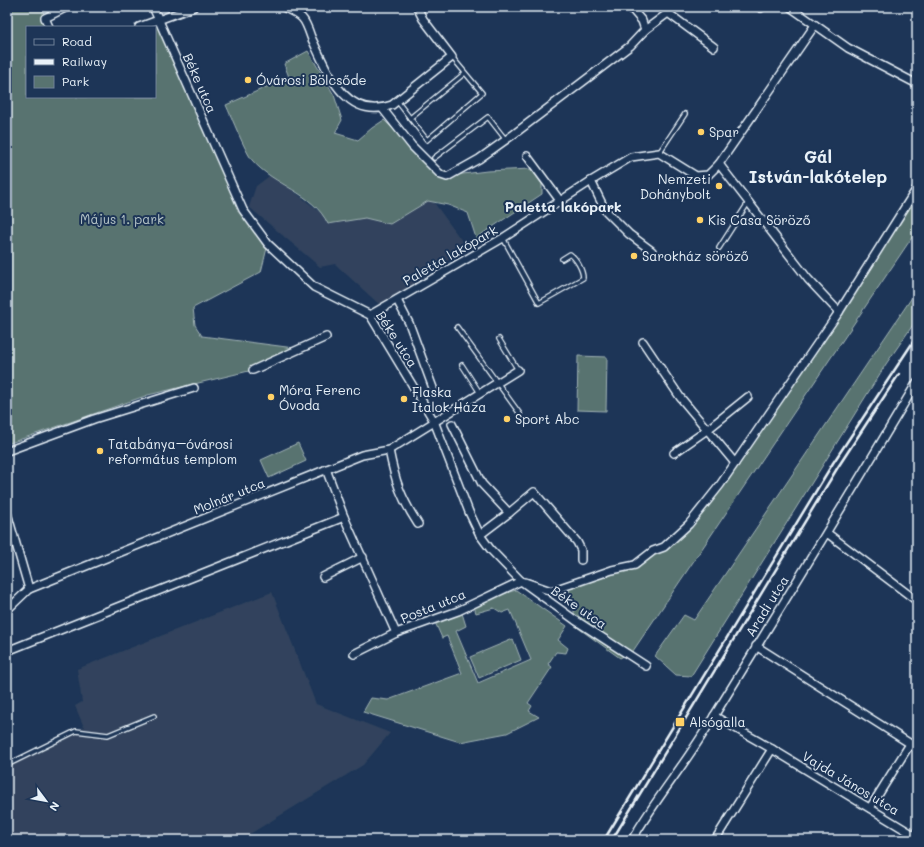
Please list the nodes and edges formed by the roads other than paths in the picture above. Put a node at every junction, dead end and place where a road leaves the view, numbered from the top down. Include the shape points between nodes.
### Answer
1 (68, 7) edge
2 (152, 7) edge
3 (194, 7) edge
4 (283, 7) edge
5 (417, 7) edge
6 (630, 7) edge
7 (790, 7) edge
8 (670, 10) edge
9 (158, 19) junction
10 (815, 25) junction
11 (49, 26) edge
12 (141, 26) edge
13 (645, 30) junction
14 (714, 47) dead end
15 (452, 57) junction
16 (465, 73) junction
17 (917, 84) edge
18 (397, 101) junction
19 (382, 108) junction
20 (685, 114) dead end
21 (410, 118) junction
22 (506, 140) junction
23 (659, 153) junction
24 (527, 156) dead end
25 (434, 158) dead end
26 (719, 164) junction
27 (591, 181) junction
28 (917, 188) edge
29 (561, 202) junction
30 (749, 202) junction
31 (503, 238) junction
32 (719, 248) dead end
33 (652, 251) dead end
34 (562, 259) dead end
35 (397, 300) junction
36 (839, 312) junction
37 (370, 315) junction
38 (457, 327) dead end
39 (326, 337) dead end
40 (499, 339) dead end
41 (643, 342) dead end
42 (462, 365) dead end
43 (253, 370) dead end
44 (518, 370) joint
45 (497, 382) junction
46 (917, 382) edge
47 (194, 388) dead end
48 (433, 388) dead end
49 (480, 393) junction
50 (748, 397) dead end
51 (520, 414) dead end
52 (434, 421) junction
53 (452, 424) dead end
54 (707, 430) junction
55 (389, 450) junction
56 (7, 451) edge
57 (674, 453) dead end
58 (735, 463) junction
59 (326, 469) junction
60 (7, 513) edge
61 (509, 513) junction
62 (344, 517) junction
63 (418, 524) dead end
64 (827, 533) junction
65 (480, 535) junction
66 (363, 557) junction
67 (581, 560) dead end
68 (323, 577) dead end
69 (521, 581) junction
70 (29, 589) junction
71 (917, 601) edge
72 (7, 610) edge
73 (396, 633) junction
74 (756, 646) junction
75 (7, 651) edge
76 (354, 654) dead end
77 (646, 666) dead end
78 (154, 716) dead end
79 (714, 716) junction
80 (910, 744) junction
81 (917, 748) edge
82 (772, 749) junction
83 (7, 765) edge
84 (870, 808) junction
85 (917, 837) edge
86 (632, 840) edge
87 (715, 840) edge

1 - 11 street via 45,18
2 - 9 street, Béke utca
3 - 9 street
4 - 19 street via 302,18 331,78 352,102 362,108
5 - 15 street via 422,19
6 - 13 street via 642,21
7 - 10 street
8 - 13 street
8 - 14 street
9 - 12 street
9 - 37 street, Béke utca via 243,210 268,244 314,287
10 - 17 street via 848,48
10 - 26 street
13 - 22 street via 630,46
15 - 16 lane
15 - 18 street
16 - 21 lane
16 - 21 lane via 482,94 427,140
18 - 19 street
18 - 21 lane
19 - 22 street via 412,146 447,177
20 - 23 lane
22 - 25 lane via 488,117
23 - 26 street via 696,176 708,175
23 - 27 street, Paletta lakópark via 631,157
24 - 29 street
26 - 30 street
27 - 29 street, Paletta lakópark
27 - 33 street via 605,210 629,234
28 - 36 street
29 - 31 street, Paletta lakópark
30 - 32 lane
30 - 36 street via 808,279
31 - 34 lane via 539,303 583,278 583,273 573,256 570,254
31 - 35 street, Paletta lakópark
35 - 37 street, Paletta lakópark
35 - 48 street via 409,323
36 - 58 street
37 - 52 street, Béke utca
38 - 45 lane
39 - 43 street
40 - 44 lane
41 - 54 street via 680,397
42 - 49 lane
44 - 45 street, Molnár utca
45 - 49 street, Molnár utca
45 - 51 lane
46 - 64 street, Aradi utca
47 - 56 street via 94,419
49 - 52 street, Molnár utca
50 - 54 street
52 - 55 street, Molnár utca
52 - 65 street, Béke utca
53 - 61 street via 482,484
54 - 57 street
54 - 58 street
55 - 59 street, Molnár utca via 362,455
55 - 63 street via 394,476 404,504
58 - 69 street via 690,524 664,546 635,565 612,570 552,591
59 - 62 street
59 - 70 street, Molnár utca
60 - 70 street
61 - 65 street
61 - 67 street via 534,492 577,542 581,550
62 - 66 street
62 - 75 street
64 - 71 street
64 - 74 street, Aradi utca
65 - 69 street, Béke utca
66 - 68 street
66 - 73 street
69 - 73 street, Posta utca via 458,611
69 - 77 street, Béke utca
70 - 72 street, Molnár utca
73 - 76 street, Posta utca
74 - 79 street, Aradi utca
74 - 80 street
78 - 83 lane via 108,735 76,731
79 - 82 street, Vajda János utca
79 - 86 street, Aradi utca via 686,762 656,801
80 - 81 street
80 - 84 street
82 - 84 street, Vajda János utca
82 - 87 street
84 - 85 street, Vajda János utca

